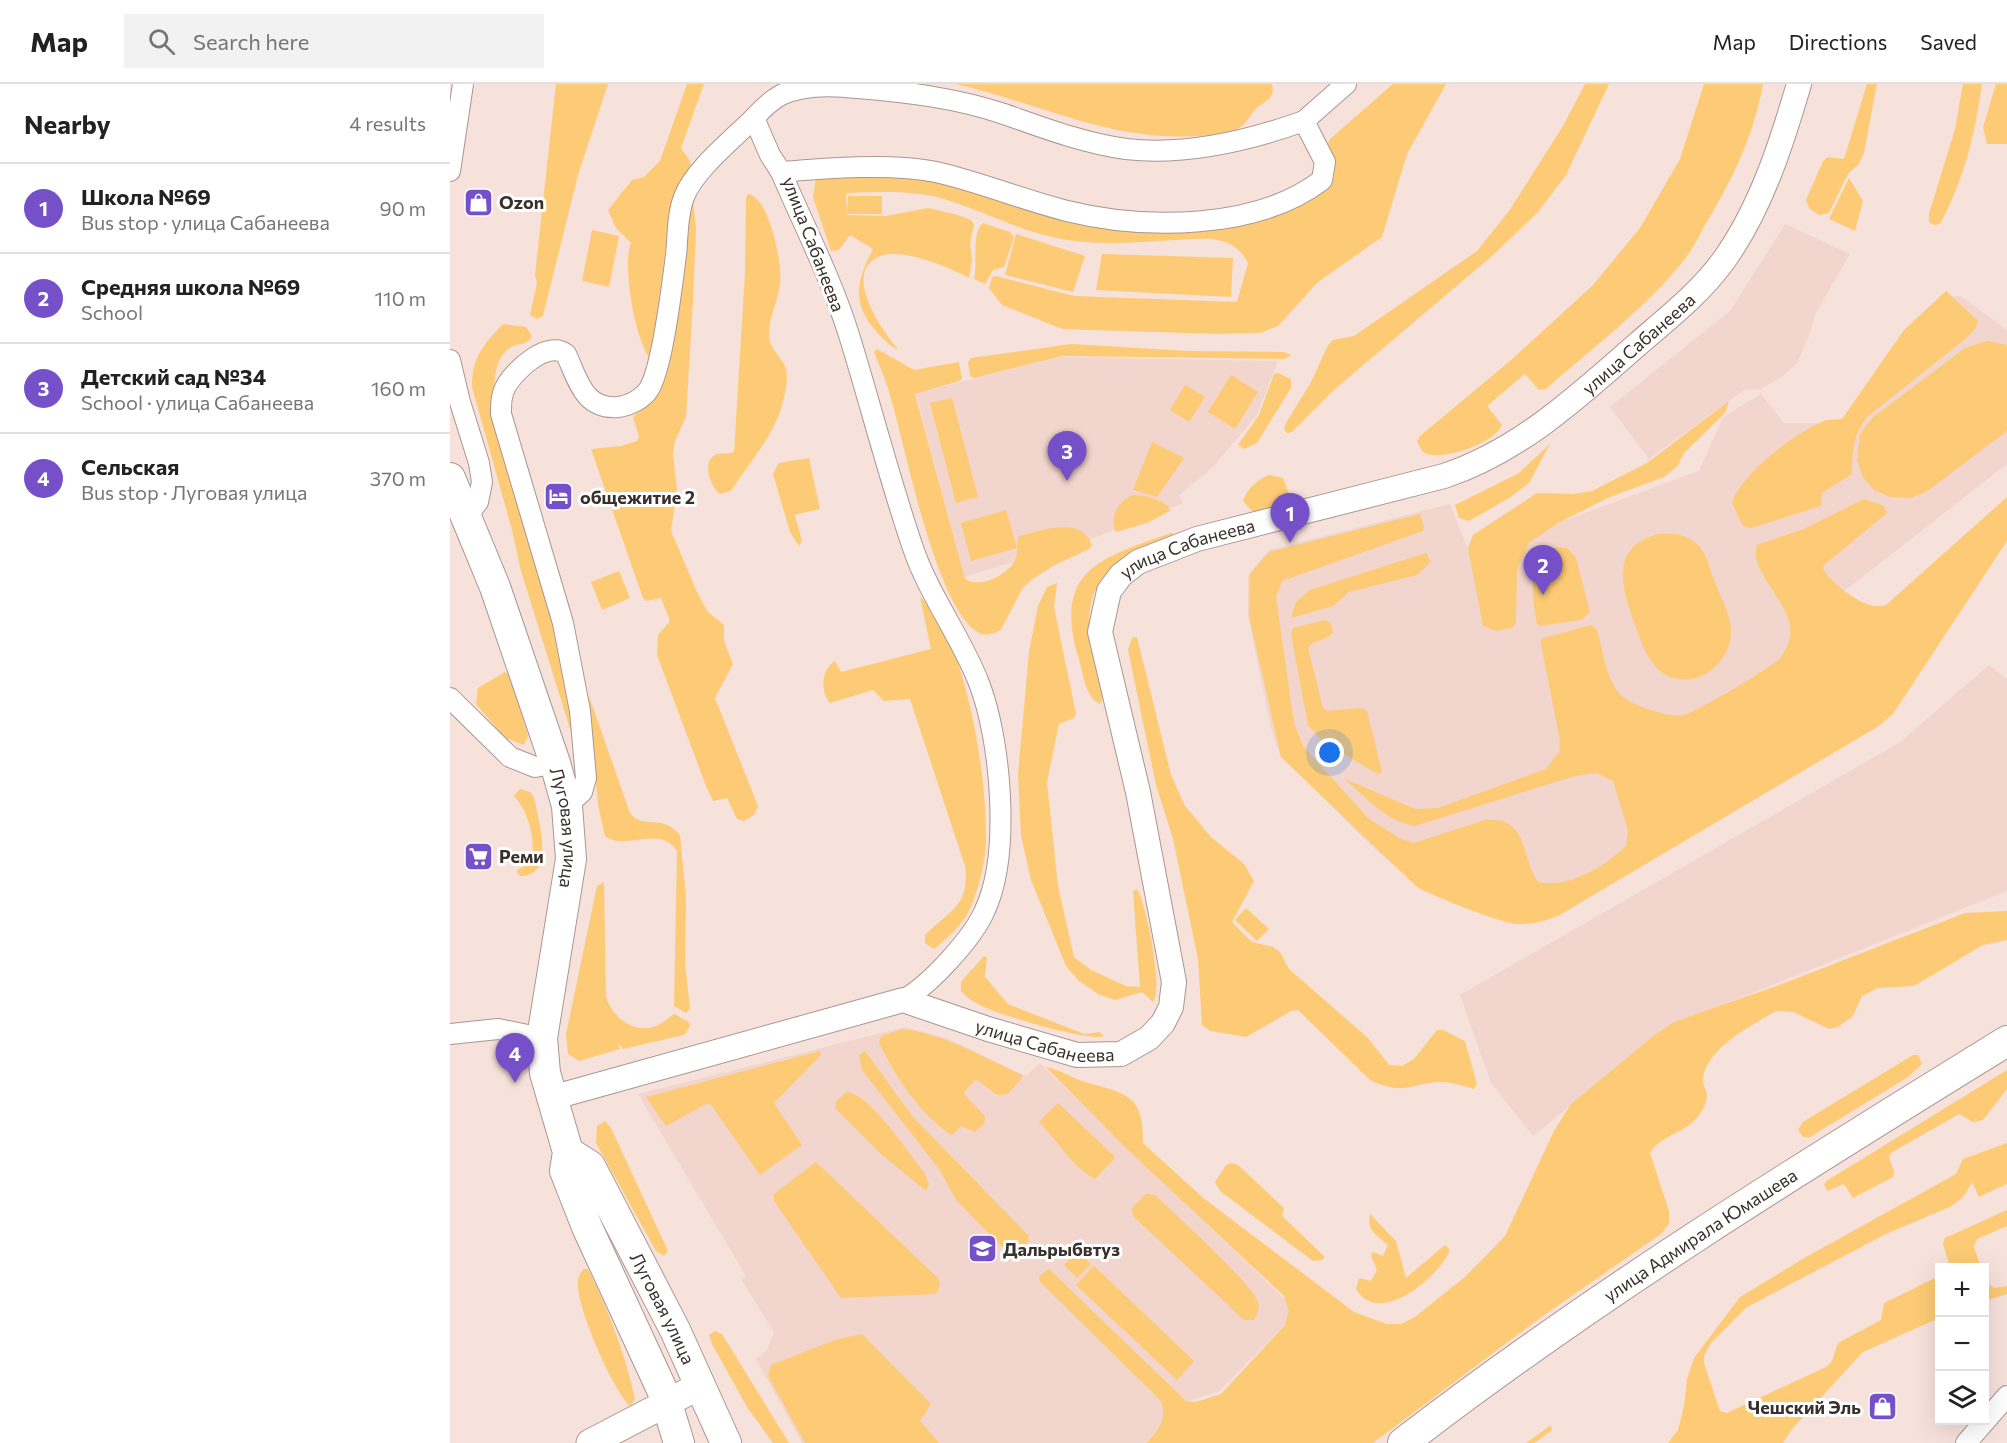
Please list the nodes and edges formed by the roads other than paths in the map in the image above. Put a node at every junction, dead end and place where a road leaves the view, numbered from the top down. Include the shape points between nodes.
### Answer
1 (463, 84) edge
2 (1346, 84) edge
3 (1799, 84) edge
4 (754, 118) junction
5 (1304, 121) junction
6 (450, 171) edge
7 (781, 172) junction
8 (450, 360) edge
9 (450, 478) edge
10 (466, 517) junction
11 (450, 698) edge
12 (555, 763) junction
13 (567, 806) junction
14 (903, 1000) junction
15 (450, 1034) edge
16 (542, 1038) junction
17 (2007, 1041) edge
18 (551, 1098) junction
19 (568, 1152) junction
20 (701, 1385) junction
21 (2007, 1396) edge
22 (667, 1401) junction
23 (590, 1443) edge
24 (679, 1443) edge
25 (726, 1443) edge
26 (1403, 1443) edge
27 (1966, 1443) edge

1 - 6 street
2 - 5 street
3 - 14 street, улица Сабанеева via 1759,197 1723,261 1665,321 1520,440 1444,476 1188,542 1138,562 1109,591 1100,633 1137,792 1174,982 1171,1007 1149,1038 1120,1054 1077,1055
4 - 5 street via 782,94 832,86 943,98 1004,114 1066,137 1128,149 1229,144
4 - 7 street
4 - 13 street via 684,195 657,369 648,391 620,407 593,404 586,398 566,354 554,350 520,369 501,397 501,414 563,623 580,711 586,778 582,792
5 - 7 street, улица Сабанеева via 1325,162 1322,180 1286,201 1237,217 1119,221 1067,211 934,172 845,168
7 - 14 street, улица Сабанеева via 849,334 914,551 979,683 995,739 1000,838 996,875 985,911 928,982
8 - 10 street via 482,482 478,502
9 - 10 main road, Луговая улица
10 - 12 main road, Луговая улица via 495,587
11 - 12 street via 510,757 535,767
12 - 13 main road, Луговая улица
13 - 16 main road, Луговая улица via 571,859
14 - 18 street, улица Сабанеева
15 - 16 street via 498,1029
16 - 18 main road, Луговая улица
17 - 26 main road, улица Адмирала Юмашева via 1688,1241
18 - 19 main road, Луговая улица
19 - 20 main road, Луговая улица via 590,1167
19 - 22 main road, Луговая улица via 566,1171 581,1213
20 - 22 main road
20 - 25 main road, Луговая улица
21 - 27 street
22 - 23 main road
22 - 24 main road, Луговая улица

